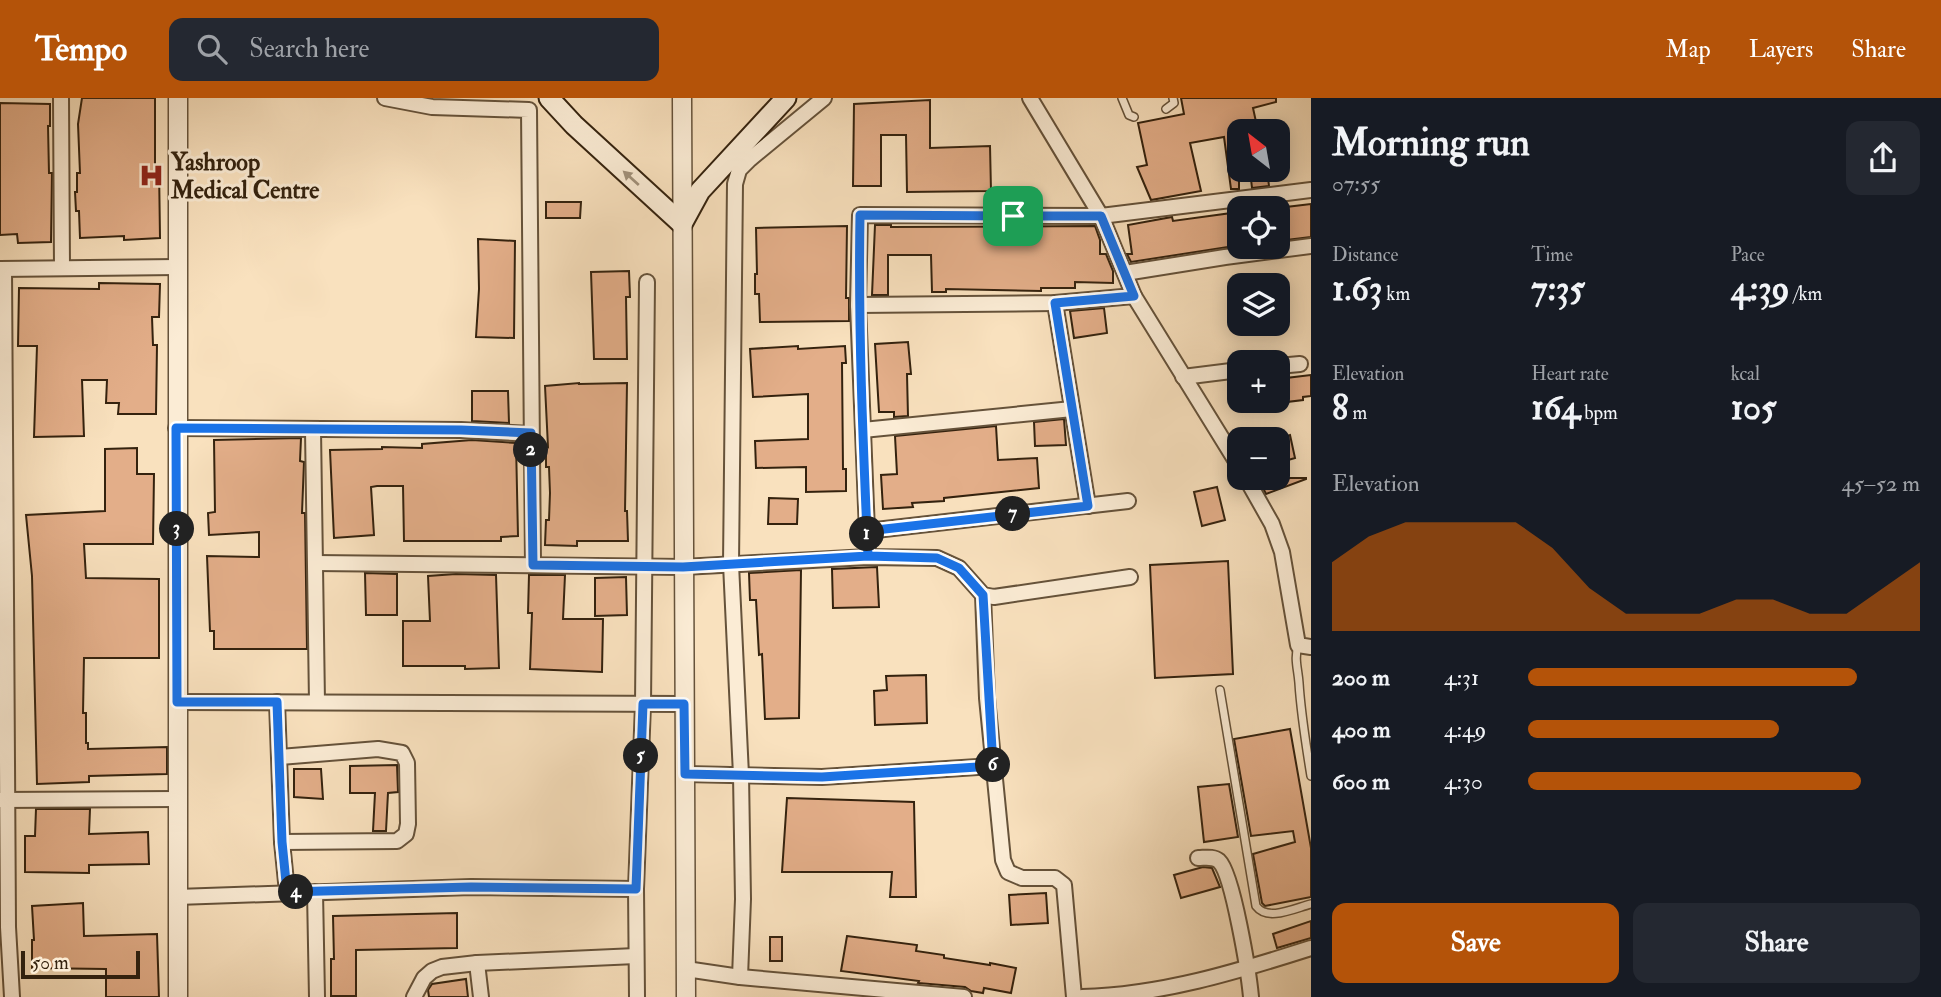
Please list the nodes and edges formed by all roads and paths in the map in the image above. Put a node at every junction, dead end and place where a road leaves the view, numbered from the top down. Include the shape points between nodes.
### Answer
1 (61, 98) edge
2 (178, 98) edge
3 (384, 98) edge
4 (549, 98) edge
5 (682, 98) edge
6 (786, 98) edge
7 (824, 98) edge
8 (1030, 98) edge
9 (1122, 98) edge
10 (1173, 98) edge
11 (1166, 109) dead end
12 (1134, 117) dead end
13 (1311, 190) edge
14 (1101, 216) junction
15 (682, 223) junction
16 (1311, 246) edge
17 (177, 267) junction
18 (62, 268) junction
19 (2, 269) edge
20 (1125, 273) junction
21 (647, 282) dead end
22 (1134, 296) junction
23 (1055, 303) junction
24 (858, 305) junction
25 (1300, 364) dead end
26 (1290, 365) edge
27 (1227, 372) edge
28 (1183, 377) junction
29 (1072, 409) junction
30 (176, 428) junction
31 (313, 430) junction
32 (863, 430) junction
33 (531, 433) junction
34 (1227, 447) edge
35 (1253, 490) edge
36 (1128, 501) dead end
37 (1088, 506) junction
38 (867, 531) junction
39 (868, 556) junction
40 (315, 563) junction
41 (731, 564) junction
42 (533, 565) junction
43 (645, 566) junction
44 (683, 567) junction
45 (1130, 577) dead end
46 (983, 595) junction
47 (1305, 646) edge
48 (3, 672) edge
49 (1220, 690) dead end
50 (177, 702) junction
51 (277, 702) junction
52 (317, 702) junction
53 (643, 704) junction
54 (684, 704) junction
55 (280, 757) junction
56 (993, 766) junction
57 (685, 774) junction
58 (741, 775) junction
59 (1311, 776) edge
60 (177, 799) junction
61 (4, 800) edge
62 (282, 842) junction
63 (1198, 858) dead end
64 (636, 889) junction
65 (287, 892) junction
66 (315, 892) junction
67 (177, 897) junction
68 (1311, 904) edge
69 (4, 927) edge
70 (1311, 948) edge
71 (636, 956) junction
72 (477, 963) junction
73 (1248, 968) junction
74 (686, 970) junction
75 (740, 977) junction
76 (12, 997) edge
77 (177, 997) edge
78 (317, 997) edge
79 (414, 997) edge
80 (481, 997) edge
81 (637, 997) edge
82 (686, 997) edge
83 (964, 997) edge
84 (1074, 997) edge
85 (1082, 997) edge
86 (1251, 997) edge

1 - 18 street
2 - 17 street
3 - 33 street via 432,107 529,110
15 -> 4 main road
5 - 15 street
6 - 15 main road via 700,191
7 - 41 street via 750,159 739,170 735,184
8 - 14 street
9 - 12 lane
10 - 11 lane via 1174,103
13 - 14 street
14 - 20 street
14 - 24 street via 860,215
15 - 44 street
16 - 20 street
17 - 18 street
17 - 30 street
18 - 19 street
19 - 48 street
20 - 22 street
21 - 43 street
22 - 23 street
22 - 28 street
23 - 24 street
23 - 29 street
24 - 32 street
25 - 26 street
27 - 28 street
28 - 34 street
29 - 32 street
29 - 37 street
30 - 31 street
30 - 50 street
31 - 33 street
31 - 40 street
32 - 38 street
33 - 42 street
35 - 47 street via 1282,552
36 - 37 street
37 - 38 street
38 - 39 street
39 - 41 street
39 - 46 street via 937,558 959,568
40 - 42 street
40 - 52 street
41 - 44 street
41 - 58 street
42 - 43 street
43 - 44 street
43 - 53 street
44 - 54 street
45 - 46 street via 1007,597
46 - 56 street
47 - 59 lane via 1295,657
48 - 61 street
49 - 68 lane via 1256,906 1268,915
50 - 51 street
50 - 60 street
51 - 52 street
51 - 55 street
52 - 53 street
53 - 54 street
53 - 64 street
54 - 57 street
55 - 62 street
55 - 62 street via 378,749 402,752 407,763 408,824 406,834 397,841
56 - 58 street via 822,777
56 - 84 street via 1008,872 1021,878 1055,878 1064,885
57 - 58 street
57 - 74 street
58 - 75 street
60 - 61 street
60 - 67 street
61 - 69 street
62 - 65 street
63 - 73 street via 1212,858 1224,869
64 - 66 street via 471,887
64 - 71 street
65 - 66 street
65 - 67 street
66 - 78 street
67 - 77 street
69 - 76 street
70 - 73 street
71 - 72 street
71 - 81 street
72 - 79 street via 432,971
72 - 80 street
73 - 85 street via 1161,990
73 - 86 street
74 - 75 street
74 - 82 street
75 - 83 street

